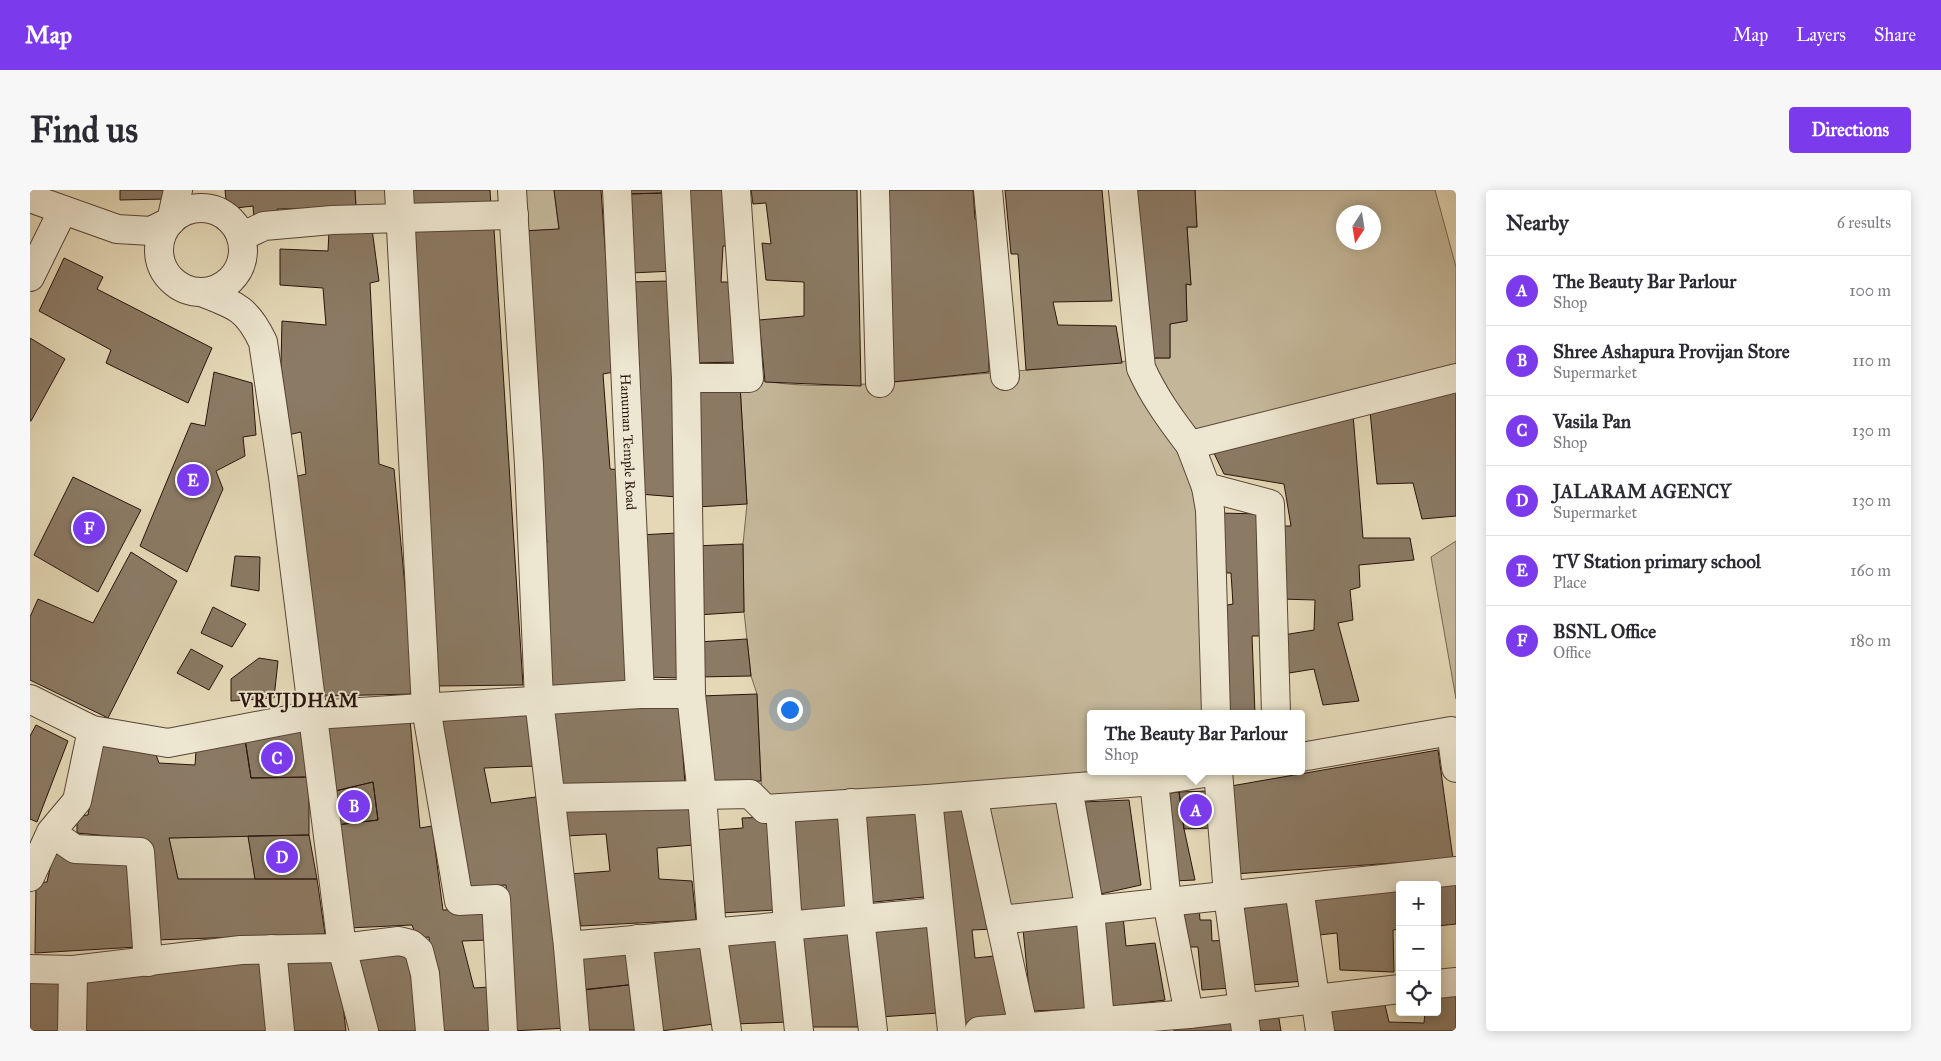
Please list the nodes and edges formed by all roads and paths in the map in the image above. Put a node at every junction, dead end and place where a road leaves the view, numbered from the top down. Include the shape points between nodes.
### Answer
1 (178, 190) edge
2 (399, 190) edge
3 (617, 190) edge
4 (676, 190) edge
5 (736, 190) edge
6 (876, 190) edge
7 (988, 190) edge
8 (1123, 190) edge
9 (30, 198) edge
10 (205, 200) edge
11 (513, 203) edge
12 (63, 210) junction
13 (401, 218) junction
14 (171, 221) junction
15 (117, 229) junction
16 (241, 250) junction
17 (167, 274) junction
18 (30, 277) edge
19 (201, 292) junction
20 (253, 322) junction
21 (1005, 376) dead end
22 (686, 378) junction
23 (1456, 378) edge
24 (880, 383) dead end
25 (1190, 445) junction
26 (1206, 487) junction
27 (640, 694) junction
28 (690, 694) junction
29 (539, 700) junction
30 (32, 706) edge
31 (426, 708) junction
32 (1216, 710) edge
33 (1276, 710) edge
34 (314, 714) junction
35 (92, 730) junction
36 (1305, 756) edge
37 (1456, 768) edge
38 (1192, 775) edge
39 (1217, 775) edge
40 (1154, 781) junction
41 (1068, 788) junction
42 (702, 795) junction
43 (972, 796) junction
44 (551, 798) junction
45 (928, 799) junction
46 (851, 803) junction
47 (780, 808) junction
48 (52, 832) junction
49 (1456, 871) edge
50 (30, 877) edge
51 (1299, 888) junction
52 (1228, 895) junction
53 (1167, 902) junction
54 (1090, 911) junction
55 (938, 912) junction
56 (860, 919) junction
57 (1000, 920) junction
58 (788, 926) junction
59 (712, 932) junction
60 (638, 939) junction
61 (568, 946) junction
62 (342, 948) junction
63 (272, 949) junction
64 (148, 962) junction
65 (30, 969) edge
66 (74, 970) junction
67 (1456, 982) edge
68 (1441, 984) edge
69 (1396, 989) edge
70 (1316, 998) junction
71 (1189, 1014) junction
72 (1245, 1019) edge
73 (1101, 1026) edge
74 (1023, 1030) edge
75 (72, 1031) edge
76 (280, 1031) edge
77 (364, 1031) edge
78 (430, 1031) edge
79 (504, 1031) edge
80 (575, 1031) edge
81 (649, 1031) edge
82 (727, 1031) edge
83 (799, 1031) edge
84 (873, 1031) edge
85 (952, 1031) edge
86 (979, 1031) edge
87 (1320, 1031) edge

1 - 14 street
2 - 13 street
3 - 27 street, Hanuman Temple Road
4 - 22 street
5 - 22 street via 749,378
6 - 24 street
7 - 21 street
8 - 25 street via 1141,368 1150,390
9 - 12 street
10 - 14 street via 197,208 183,212
10 - 16 street via 235,225
11 - 13 street
11 - 29 street
12 - 15 street
12 - 18 street
13 - 16 street via 264,226
13 - 31 street
14 - 15 street via 151,231
14 - 17 street via 159,247
15 - 17 street via 139,244
16 - 19 street via 236,274 215,290
16 - 20 street via 242,289
17 - 19 street via 176,284
19 - 20 street via 236,306
20 - 34 street via 263,342 272,394
22 - 28 street
23 - 25 street
25 - 26 street
26 - 32 street via 1210,510
26 - 33 street via 1270,504
27 - 28 street
27 - 29 street
28 - 42 street
29 - 31 street
29 - 44 street
30 - 35 street
31 - 34 street
31 - 79 street via 459,901 496,899
34 - 35 street via 168,743
34 - 62 street
35 - 48 street via 77,801
36 - 37 street via 1451,731
38 - 40 street
39 - 52 street
40 - 41 street
40 - 53 street
41 - 43 street
41 - 54 street
42 - 44 street
42 - 47 street via 750,794 766,809
42 - 59 street
43 - 45 street
43 - 57 street
44 - 61 street
45 - 46 street
45 - 55 street
46 - 47 street
46 - 56 street
47 - 58 street
48 - 50 street
48 - 64 street via 75,849 140,852
49 - 51 street
51 - 52 street
51 - 70 street
52 - 53 street
52 - 72 street
53 - 54 street
53 - 71 street
54 - 57 street
54 - 73 street
55 - 56 street
55 - 85 street
56 - 58 street
56 - 84 street
57 - 74 street
58 - 59 street
58 - 83 street
59 - 60 street
59 - 82 street
60 - 61 street
60 - 81 street
61 - 80 street
62 - 63 street
62 - 77 street
62 - 78 street via 399,941 411,944 419,951 425,974
63 - 64 street
63 - 76 street
64 - 66 street
65 - 66 street
66 - 75 street
67 - 68 street
69 - 70 street
70 - 72 street
70 - 87 street
71 - 72 street
71 - 73 street
73 - 74 street
74 - 86 street

